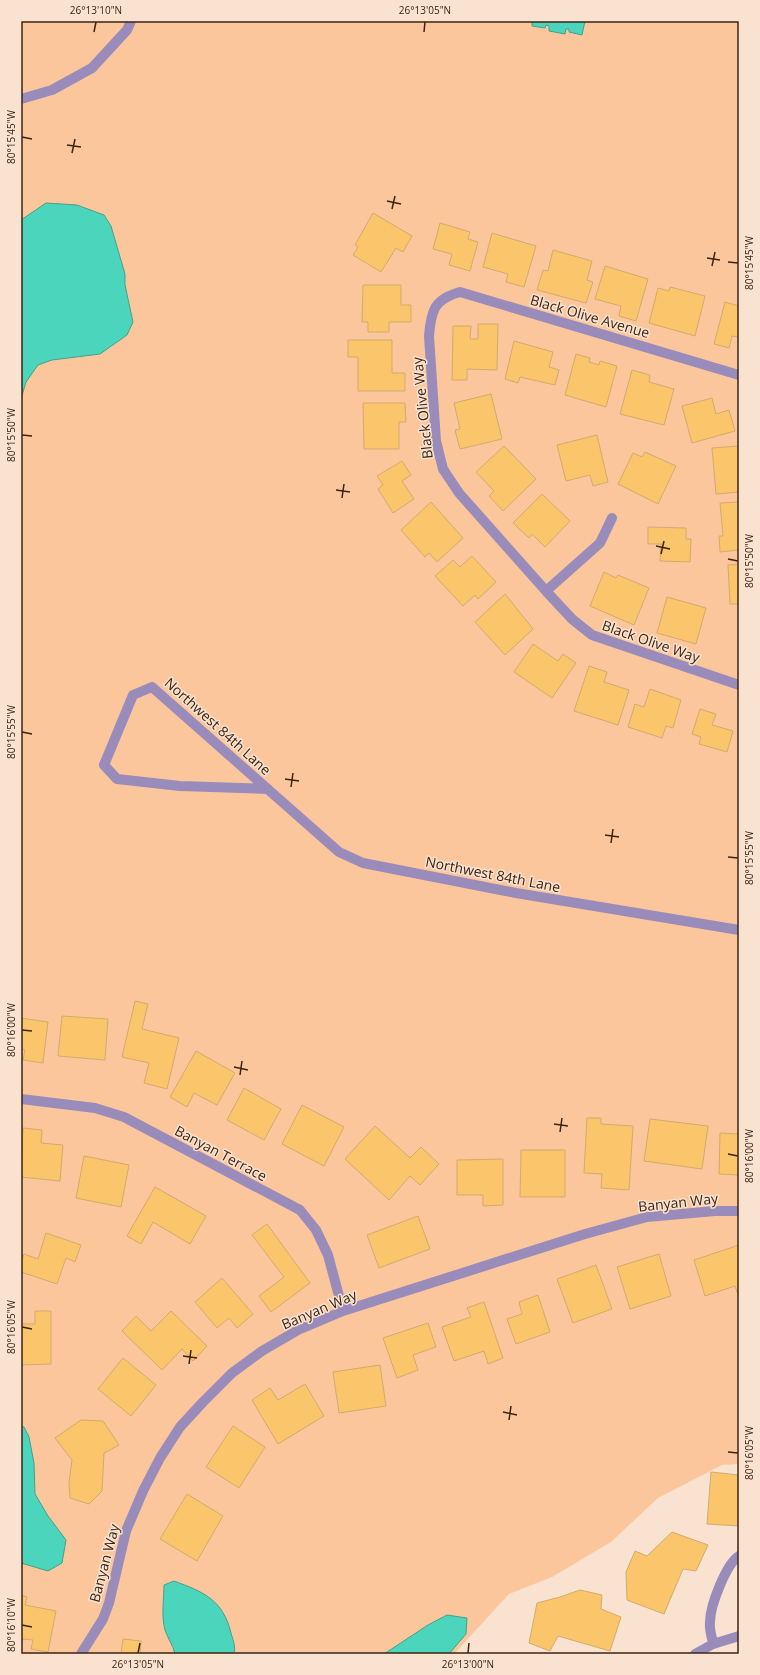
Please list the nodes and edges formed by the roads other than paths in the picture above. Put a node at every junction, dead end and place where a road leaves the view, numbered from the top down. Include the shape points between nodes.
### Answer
1 (131, 21) edge
2 (21, 99) edge
3 (436, 304) joint
4 (739, 375) edge
5 (612, 518) dead end
6 (546, 591) junction
7 (739, 685) edge
8 (268, 789) junction
9 (739, 930) edge
10 (21, 1099) edge
11 (739, 1211) edge
12 (343, 1311) junction
13 (739, 1556) edge
14 (739, 1636) edge
15 (712, 1644) junction
16 (81, 1654) edge
17 (695, 1654) edge

1 - 2 street via 127,30 92,68 52,90
3 - 4 street, Black Olive Avenue via 447,296 460,292
3 - 6 street, Black Olive Way via 430,319 429,336 436,441 443,469 459,493
5 - 6 street via 600,543
6 - 7 street, Black Olive Way via 572,619 592,635
8 - 8 street, Northwest 84th Lane via 180,786 116,780 104,764 133,694 152,686
8 - 9 street, Northwest 84th Lane via 339,852 363,863 523,894
10 - 12 street, Banyan Terrace via 95,1108 124,1117 300,1210 316,1230 328,1255
11 - 12 street, Banyan Way via 647,1217 585,1234
12 - 16 street, Banyan Way via 298,1330 232,1373 180,1427 142,1491 126,1531 109,1603 100,1625
13 - 15 street via 728,1568 712,1609 709,1622
14 - 15 street
15 - 17 street

